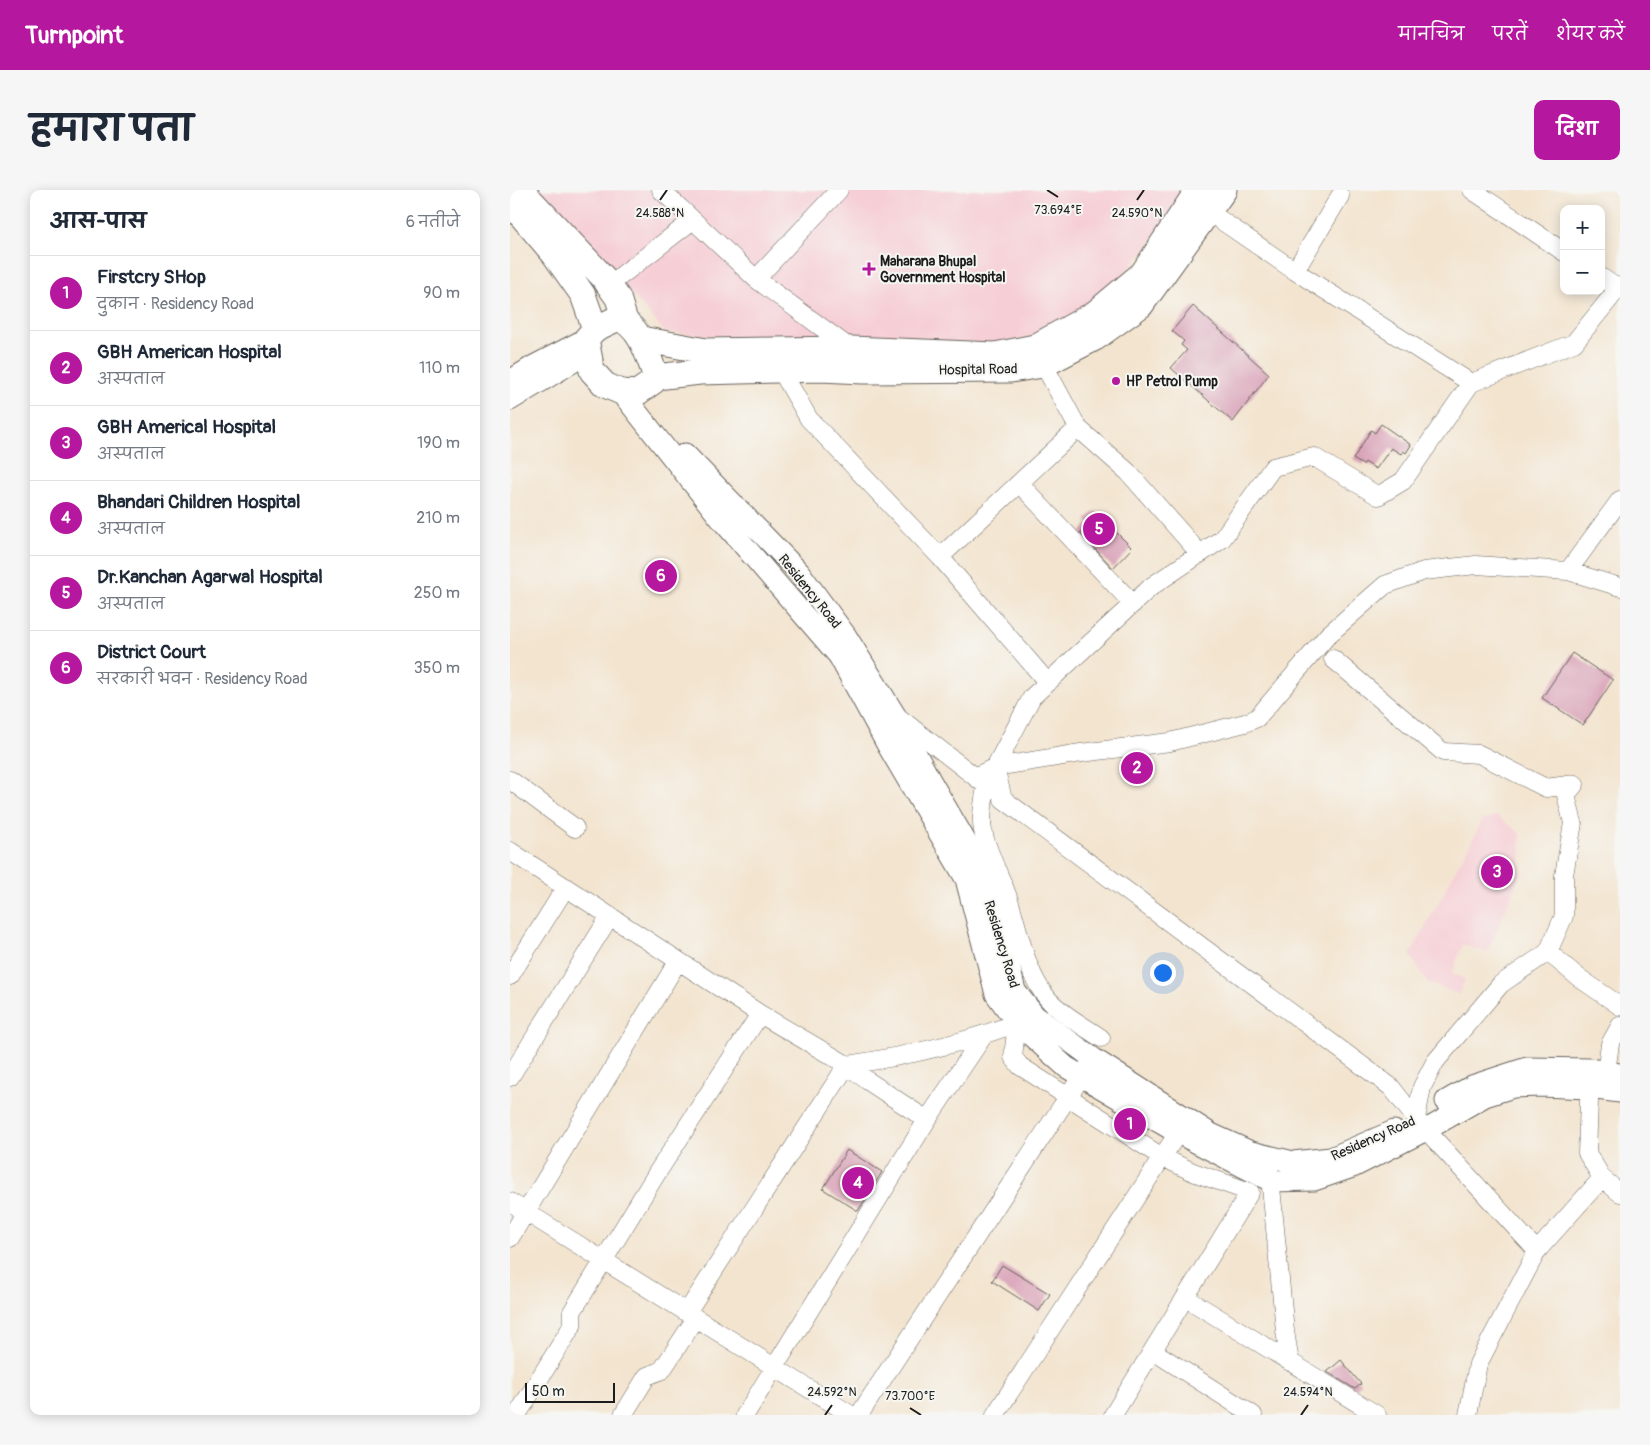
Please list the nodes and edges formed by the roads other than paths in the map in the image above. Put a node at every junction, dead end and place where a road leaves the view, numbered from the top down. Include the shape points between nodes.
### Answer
1 (521, 190) edge
2 (661, 190) edge
3 (839, 190) edge
4 (1198, 190) edge
5 (1224, 190) edge
6 (1472, 190) edge
7 (1340, 196) dead end
8 (510, 203) edge
9 (1209, 212) junction
10 (693, 220) junction
11 (1561, 250) edge
12 (1295, 271) junction
13 (756, 279) junction
14 (1605, 279) edge
15 (609, 285) junction
16 (1619, 287) edge
17 (625, 321) junction
18 (641, 339) junction
19 (590, 340) junction
20 (851, 349) junction
21 (1039, 356) junction
22 (781, 370) junction
23 (656, 377) junction
24 (510, 381) edge
25 (1471, 383) junction
26 (629, 393) junction
27 (510, 400) edge
28 (1078, 428) junction
29 (1018, 483) junction
30 (1620, 500) edge
31 (1200, 554) junction
32 (940, 556) junction
33 (1568, 571) junction
34 (1620, 587) edge
35 (1133, 604) junction
36 (1333, 658) dead end
37 (1048, 683) junction
38 (895, 715) junction
39 (873, 719) junction
40 (995, 768) junction
41 (510, 780) edge
42 (981, 782) junction
43 (1003, 799) junction
44 (575, 828) dead end
45 (511, 854) edge
46 (566, 886) junction
47 (610, 916) junction
48 (1548, 952) junction
49 (678, 961) junction
50 (510, 976) edge
51 (1620, 1006) edge
52 (760, 1014) junction
53 (1026, 1020) junction
54 (1620, 1026) edge
55 (984, 1034) junction
56 (1101, 1038) dead end
57 (847, 1065) junction
58 (1088, 1067) junction
59 (1601, 1076) edge
60 (510, 1077) edge
61 (1620, 1092) edge
62 (1068, 1097) junction
63 (927, 1120) junction
64 (1421, 1125) junction
65 (1183, 1126) junction
66 (1268, 1156) junction
67 (1162, 1158) junction
68 (1602, 1178) junction
69 (1271, 1181) junction
70 (1620, 1193) edge
71 (510, 1202) edge
72 (526, 1212) junction
73 (510, 1238) edge
74 (1536, 1251) junction
75 (604, 1260) junction
76 (1186, 1298) junction
77 (692, 1315) junction
78 (1153, 1351) junction
79 (1290, 1362) junction
80 (776, 1366) junction
81 (522, 1413) edge
82 (623, 1415) edge
83 (745, 1415) edge
84 (851, 1415) edge
85 (859, 1415) edge
86 (995, 1415) edge
87 (1113, 1415) edge
88 (1253, 1415) edge
89 (1377, 1415) edge
90 (1468, 1415) edge

1 - 15 highway
2 - 10 street
3 - 13 street
4 - 21 highway via 1143,273
5 - 9 highway, Hospital Road
6 - 11 street
7 - 12 street
8 - 19 highway via 554,254 583,295
9 - 12 street
9 - 21 highway, Hospital Road via 1141,305 1095,338
10 - 13 street
10 - 15 street
12 - 25 street
13 - 20 street
14 - 16 street
15 - 17 highway via 618,298
16 - 25 street via 1574,343
17 - 18 highway
17 - 19 highway via 618,318
18 - 20 highway via 706,351
18 - 23 highway
19 - 24 main road via 532,366
19 - 26 highway via 592,371 605,385
19 - 27 main road
20 - 21 highway
21 - 22 highway, Hospital Road via 1011,370
21 - 28 street
22 - 23 highway, Hospital Road via 700,372
22 - 32 street via 809,419
23 - 26 highway
25 - 31 street via 1403,481 1378,496 1314,457 1273,467 1222,539
26 - 38 main road, Residency Road via 799,572 846,636
26 - 39 main road via 722,519 839,656
28 - 29 street
28 - 31 street via 1128,472
29 - 32 street
29 - 35 street
30 - 33 street
31 - 35 street via 1152,586
32 - 37 street
33 - 34 street
33 - 40 street via 1476,565 1424,571 1385,585 1328,635 1256,718 1244,724 1170,742
35 - 37 street
36 - 48 street via 1443,752 1479,754 1546,788 1575,784 1566,795 1573,823 1564,875 1564,916
37 - 40 street via 1032,697
38 - 39 street
38 - 42 street
38 - 53 main road, Residency Road via 978,863
39 - 53 main road via 966,879 996,994
40 - 42 street
40 - 43 street
41 - 44 street
42 - 43 street
42 - 56 street via 983,834 1009,899 1026,958 1049,1000
43 - 64 street via 1391,1088
45 - 46 street
46 - 47 street
46 - 50 street
47 - 49 street
47 - 60 street
48 - 51 street
48 - 64 street via 1501,984 1435,1062 1422,1087
49 - 52 street
49 - 72 street
52 - 57 street
52 - 75 street
53 - 55 street
53 - 58 main road, Residency Road
53 - 62 street via 1013,1057 1020,1066
54 - 59 street via 1610,1044
55 - 57 street via 913,1053
55 - 63 street
57 - 63 street
57 - 77 street
58 - 62 street
58 - 65 main road, Residency Road
59 - 61 main road, Residency Road
59 - 64 main road, Residency Road via 1527,1068 1472,1086
59 - 68 street via 1588,1154
62 - 67 street
62 - 85 street
63 - 80 street
64 - 66 main road, Residency Road via 1388,1134 1330,1158 1292,1162
64 - 69 main road via 1355,1166 1314,1180
64 - 74 street
65 - 66 main road, Residency Road
65 - 67 street
65 - 69 main road
66 - 69 street
67 - 76 street via 1250,1192
67 - 86 street
68 - 70 street
68 - 74 street
69 - 79 street
71 - 72 street
72 - 73 street
72 - 75 street
74 - 90 street via 1478,1364
75 - 77 street
75 - 81 street via 572,1312 572,1326
76 - 78 street
76 - 79 street
77 - 80 street
77 - 82 street via 662,1370 647,1376
78 - 87 street
78 - 88 street
79 - 89 street
80 - 83 street
80 - 84 street

